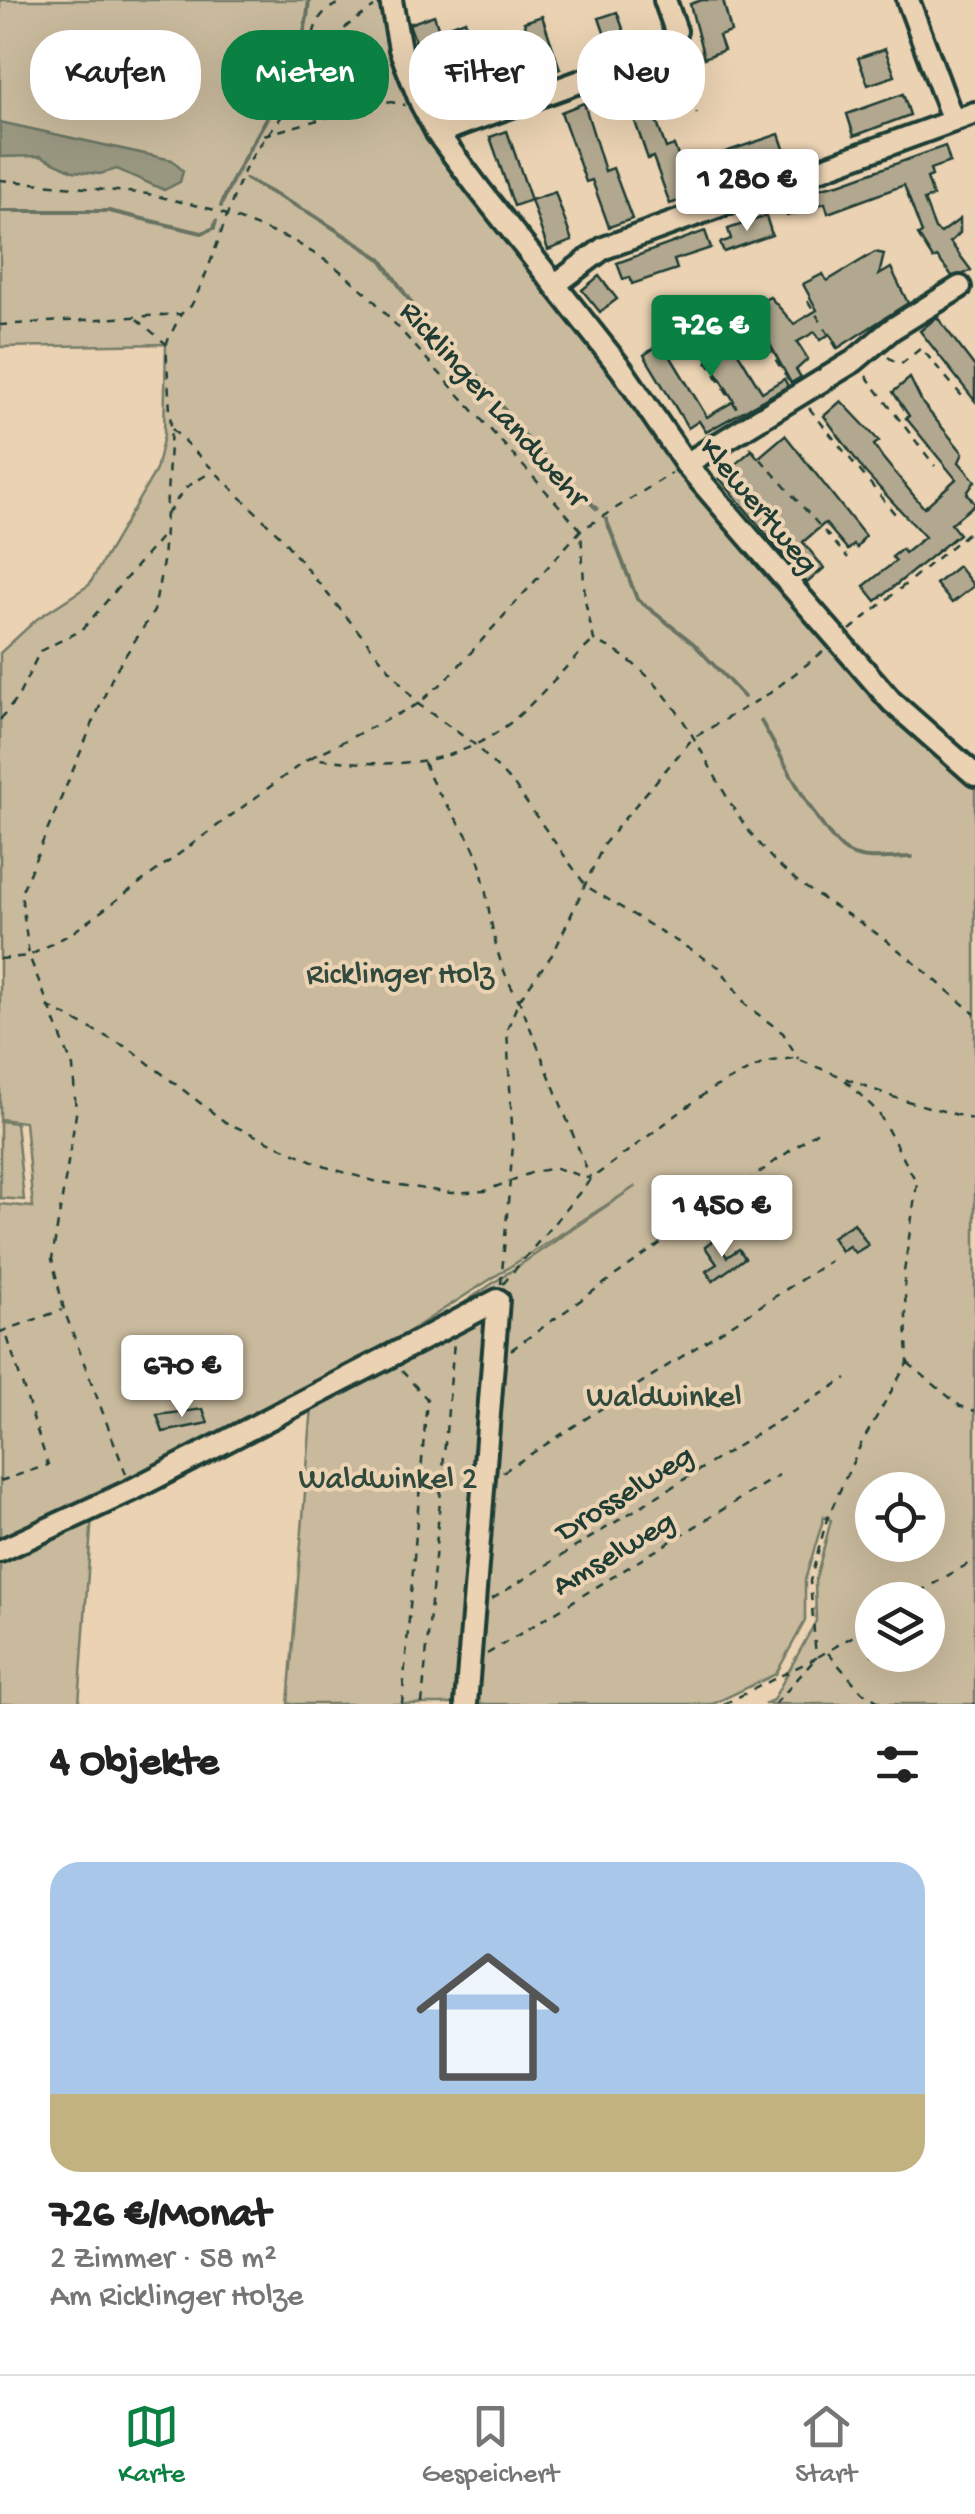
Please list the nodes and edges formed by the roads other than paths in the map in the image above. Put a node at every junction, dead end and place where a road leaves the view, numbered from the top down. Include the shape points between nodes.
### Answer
1 (391, 0) edge
2 (665, 0) edge
3 (908, 0) edge
4 (676, 30) edge
5 (577, 82) edge
6 (975, 113) edge
7 (953, 120) junction
8 (437, 132) junction
9 (556, 284) junction
10 (960, 287) dead end
11 (686, 464) junction
12 (975, 774) edge
13 (0, 1551) edge
14 (466, 1704) edge

1 - 8 street, Klewertweg via 400,49
2 - 4 street
3 - 7 street
5 - 8 street
6 - 7 street
7 - 9 street via 604,248
8 - 9 street, Klewertweg
9 - 11 street, Klewertweg
10 - 11 street
11 - 12 street, Klewertweg via 836,641 914,724
13 - 14 street via 498,1300

